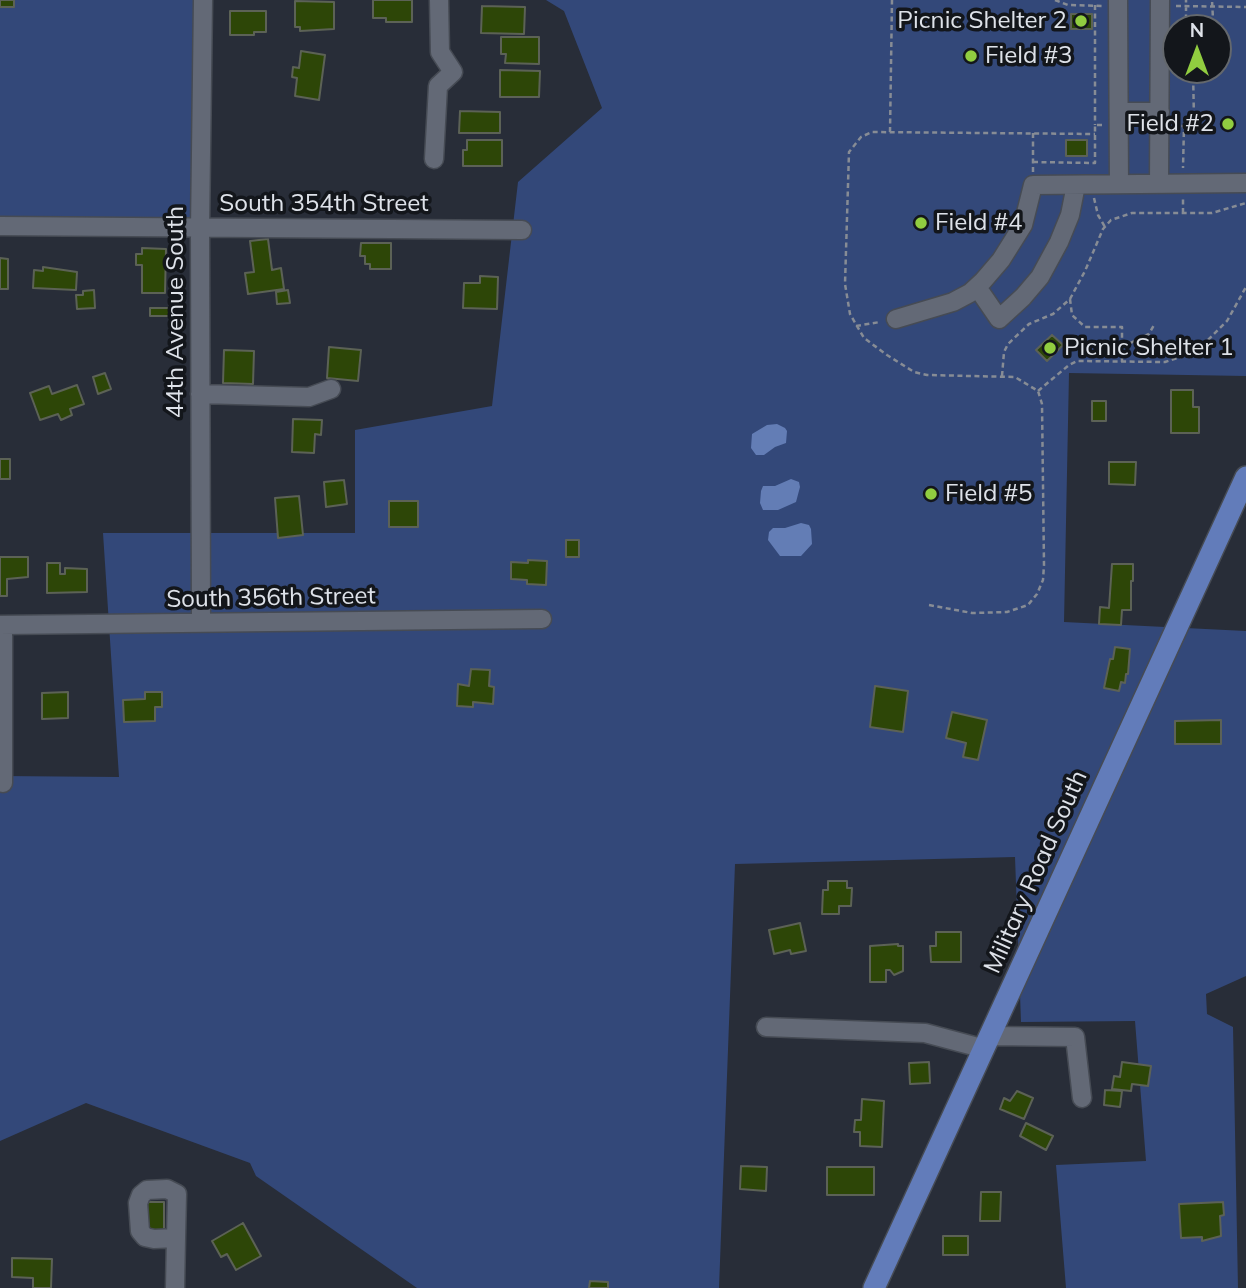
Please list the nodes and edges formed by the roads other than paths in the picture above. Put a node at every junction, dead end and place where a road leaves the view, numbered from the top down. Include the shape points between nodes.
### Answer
1 (203, 0) edge
2 (439, 0) edge
3 (1111, 3) edge
4 (1165, 3) edge
5 (1119, 111) junction
6 (1166, 119) junction
7 (434, 159) dead end
8 (1246, 183) edge
9 (1119, 184) junction
10 (1159, 184) junction
11 (1084, 185) junction
12 (0, 226) edge
13 (200, 229) junction
14 (522, 230) dead end
15 (976, 287) junction
16 (896, 319) road end
17 (331, 389) dead end
18 (201, 394) junction
19 (1246, 477) edge
20 (542, 619) dead end
21 (201, 623) junction
22 (2, 625) edge
23 (3, 783) dead end
24 (766, 1027) dead end
25 (988, 1042) junction
26 (1082, 1098) dead end
27 (176, 1238) junction
28 (175, 1288) edge
29 (874, 1288) edge

1 - 13 street, 44th Avenue South
2 - 7 street via 440,52 453,72 438,86
3 - 5 street
4 - 6 street
5 - 6 street
5 - 9 street
6 - 10 street
8 - 10 street
9 - 10 street
9 - 11 street
11 - 15 street via 1032,185 1023,225 1001,260
11 - 15 street via 1059,242 1023,298 999,319
12 - 13 street, South 354th Street
13 - 14 street, South 354th Street
13 - 18 street, 44th Avenue South
15 - 16 street via 953,302
17 - 18 street via 309,397
18 - 21 street, 44th Avenue South
19 - 25 main road, Military Road South
20 - 21 street, South 356th Street
21 - 22 street, South 356th Street
22 - 23 street
24 - 25 street via 925,1033
25 - 26 street via 1075,1037
25 - 29 main road, Military Road South
27 - 27 street via 177,1194 167,1189 147,1190 141,1195 140,1231 145,1237
27 - 28 street

